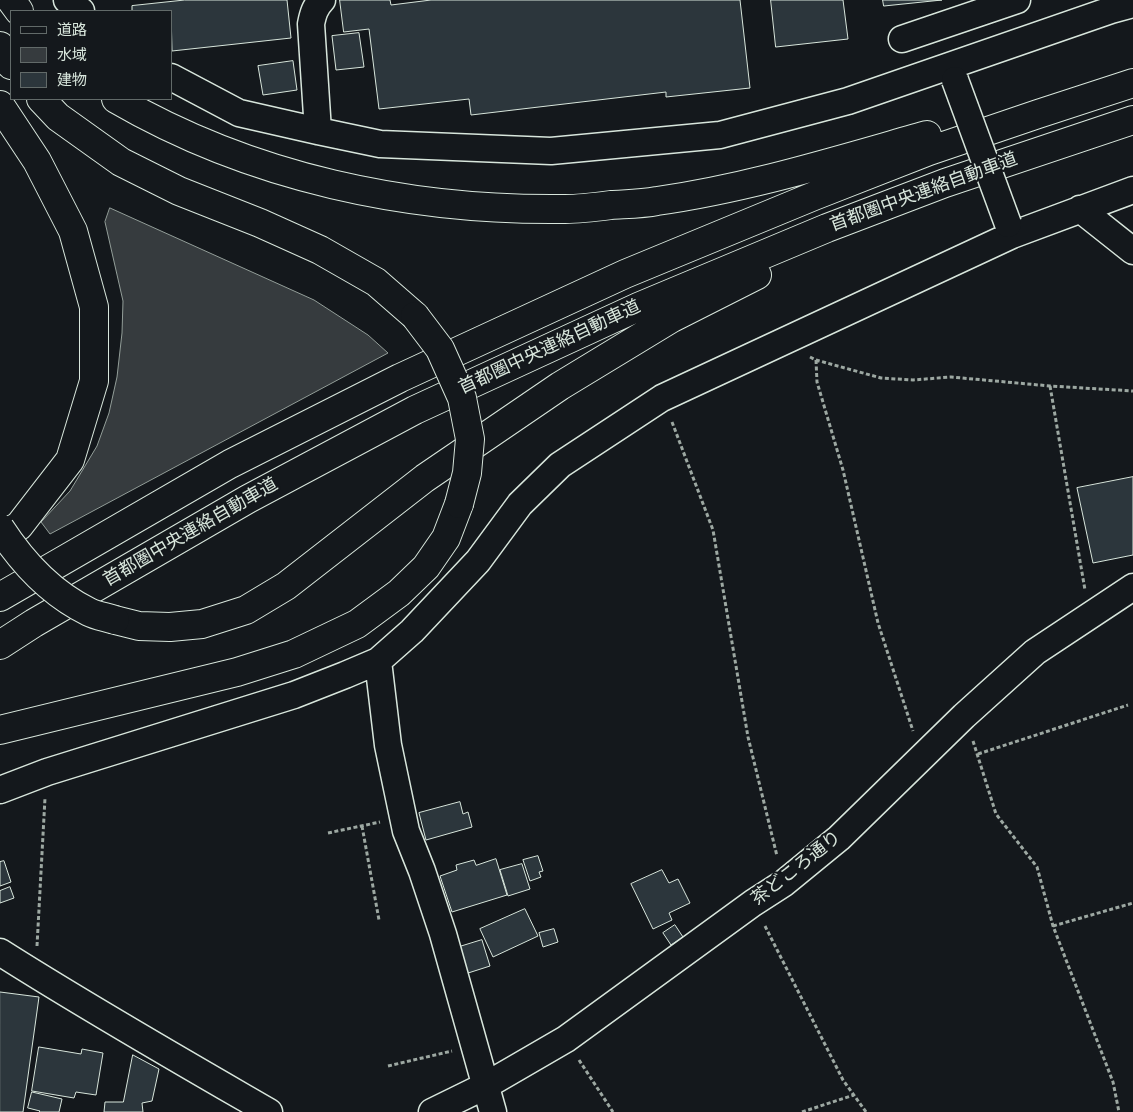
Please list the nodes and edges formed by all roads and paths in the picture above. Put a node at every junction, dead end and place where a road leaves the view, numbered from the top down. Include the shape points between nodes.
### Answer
1 (67, 0) edge
2 (322, 0) edge
3 (1017, 0) edge
4 (1117, 5) edge
5 (80, 10) edge
6 (902, 39) dead end
7 (0, 46) edge
8 (10, 63) edge
9 (952, 73) junction
10 (172, 78) edge
11 (1133, 79) edge
12 (1133, 84) edge
13 (42, 100) edge
14 (118, 100) edge
15 (0, 105) edge
16 (1133, 121) edge
17 (318, 131) junction
18 (1133, 190) edge
19 (1080, 209) junction
20 (1010, 230) junction
21 (1133, 251) edge
22 (783, 342) junction
23 (816, 360) junction
24 (1050, 386) junction
25 (1133, 392) edge
26 (662, 398) junction
27 (0, 528) edge
28 (0, 536) edge
29 (1133, 587) edge
30 (0, 597) edge
31 (1089, 616) junction
32 (0, 645) edge
33 (378, 661) junction
34 (1128, 705) dead end
35 (964, 716) junction
36 (0, 730) edge
37 (928, 750) junction
38 (978, 754) junction
39 (47, 772) junction
40 (0, 790) edge
41 (403, 817) junction
42 (362, 826) junction
43 (328, 832) dead end
44 (784, 883) junction
45 (753, 903) junction
46 (1133, 903) edge
47 (379, 920) dead end
48 (1053, 926) junction
49 (0, 952) edge
50 (36, 975) junction
51 (566, 1039) junction
52 (474, 1046) junction
53 (388, 1066) dead end
54 (485, 1086) junction
55 (854, 1094) junction
56 (270, 1112) edge
57 (432, 1112) edge
58 (493, 1112) edge
59 (613, 1112) edge
60 (802, 1112) edge
61 (866, 1112) edge
62 (1119, 1112) edge

1 - 5 street
2 - 17 street via 311,24
3 - 6 street
4 - 9 street
7 - 8 highway
9 - 17 street via 720,135 551,151 380,144
9 - 20 street, bridge
10 - 17 street via 239,113
11 - 14 highway via 744,186 656,202 567,209 448,205 384,196 317,181 251,161 198,140
12 - 30 highway, 首都圏中央連絡自動車道 via 930,151 625,274 400,378 230,464
13 - 36 highway, bridge via 58,117 122,162 179,191 320,250 376,282 415,316 440,349 462,398 470,439 467,473 446,538 426,567 399,594 357,624 294,654 237,672
15 - 28 highway via 37,162 74,231 94,307 94,381 70,460 19,526
16 - 27 highway, bridge via 820,243 672,318 560,386 425,478 286,586 246,610 202,624 170,627 139,626 90,612 60,594 27,565
16 - 32 highway, 首都圏中央連絡自動車道 via 900,200 611,319 415,410 248,499
18 - 19 street
19 - 20 street
19 - 21 street
20 - 22 street
22 - 23 path
22 - 26 street
23 - 24 path via 881,378 951,377
23 - 37 path via 817,382 843,470 878,623 912,730
24 - 25 path
24 - 31 path
26 - 33 street via 560,466 520,504 478,561 412,631
26 - 44 path via 713,530 748,737
29 - 31 street, 茶どころ通り
31 - 35 street, 茶どころ通り via 1035,652
33 - 39 street via 294,694
33 - 41 street via 388,745
34 - 38 path
35 - 37 street, 茶どころ通り
35 - 38 path
37 - 44 street, 茶どころ通り via 839,838
38 - 48 path via 996,814 1037,867
39 - 40 street
39 - 50 path
41 - 42 path
41 - 52 street via 443,934
42 - 43 path
42 - 47 path
44 - 45 street, 茶どころ通り
45 - 51 street, 茶どころ通り
45 - 55 path via 843,1080
46 - 48 path
48 - 62 path via 1113,1082
49 - 50 street
50 - 56 street
51 - 54 street, 茶どころ通り
51 - 59 path
52 - 53 path
52 - 54 street
54 - 57 street, 茶どころ通り
54 - 58 street
55 - 60 path
55 - 61 path

